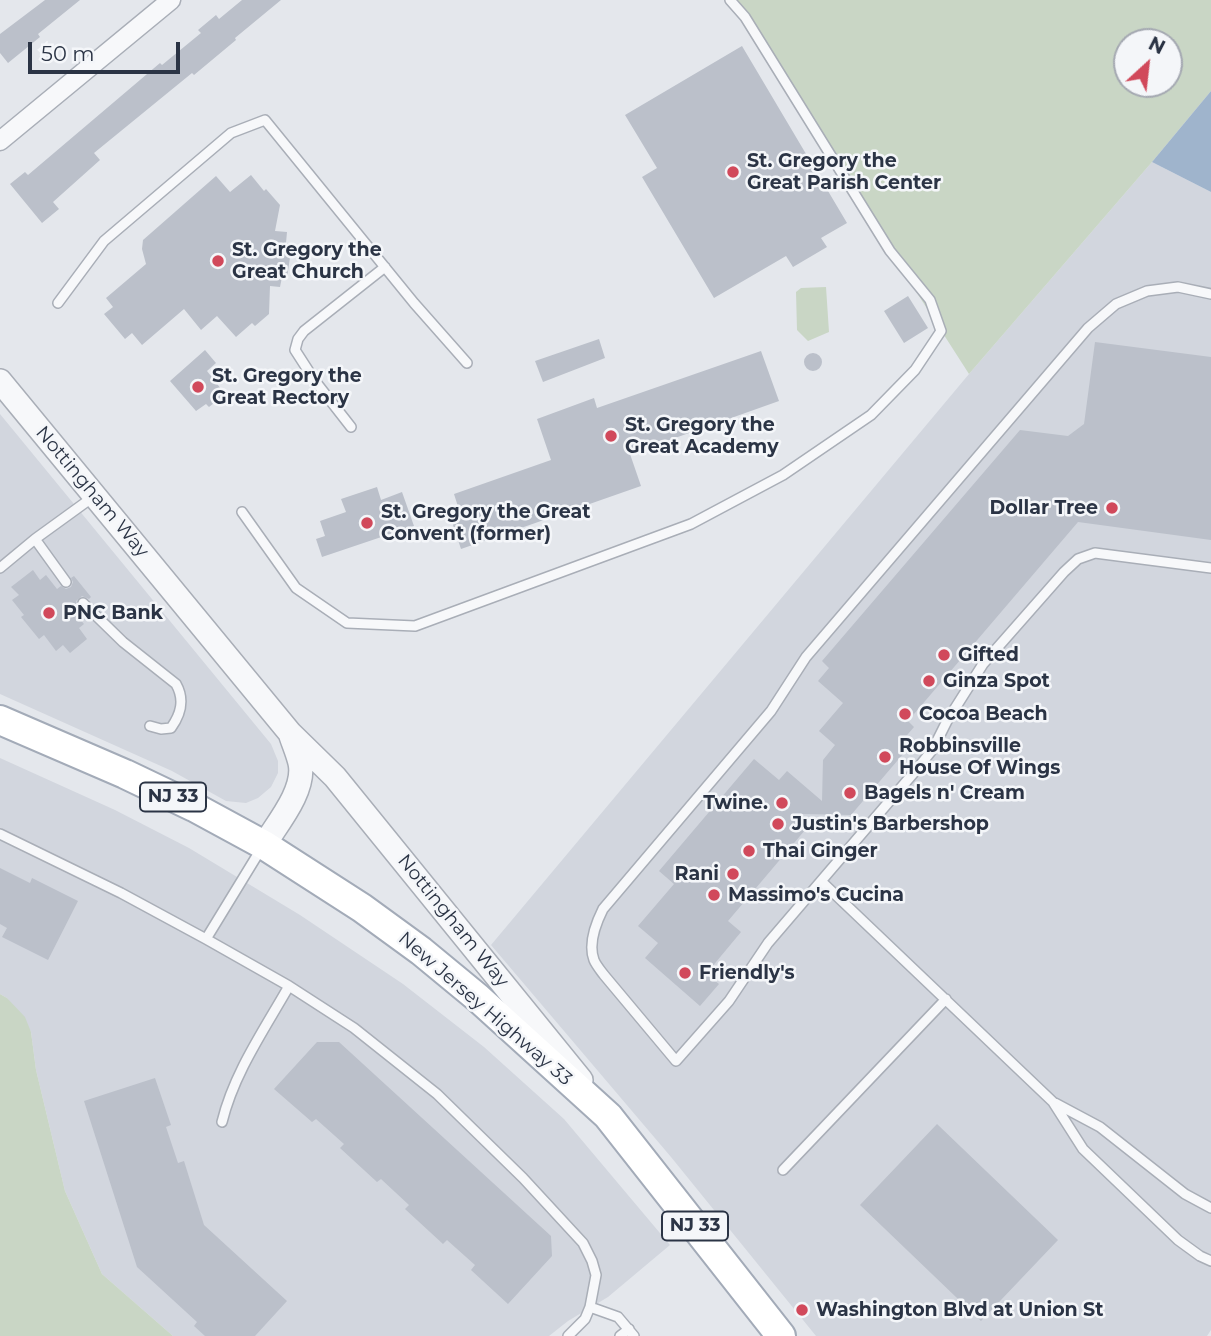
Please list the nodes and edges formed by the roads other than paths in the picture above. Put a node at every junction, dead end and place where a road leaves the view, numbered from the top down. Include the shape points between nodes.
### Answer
1 (171, 0) edge
2 (730, 0) edge
3 (0, 141) edge
4 (385, 267) junction
5 (1211, 294) edge
6 (58, 303) dead end
7 (467, 363) dead end
8 (0, 382) edge
9 (351, 427) dead end
10 (94, 496) junction
11 (242, 512) dead end
12 (35, 539) junction
13 (0, 568) edge
14 (1211, 568) edge
15 (66, 582) dead end
16 (83, 603) dead end
17 (0, 720) edge
18 (150, 726) dead end
19 (290, 733) junction
20 (0, 834) edge
21 (264, 845) junction
22 (821, 881) junction
23 (206, 939) junction
24 (289, 986) junction
25 (946, 999) junction
26 (1053, 1102) junction
27 (608, 1116) junction
28 (222, 1122) dead end
29 (783, 1170) dead end
30 (1211, 1208) edge
31 (1211, 1261) edge
32 (590, 1307) junction
33 (631, 1333) edge
34 (569, 1336) edge
35 (620, 1336) edge
36 (781, 1336) edge

1 - 3 street
2 - 11 lane via 745,17 890,251 930,300 942,331 915,370 871,415 783,475 691,524 415,626 347,623 296,588
4 - 6 lane via 265,120 231,133 104,241
4 - 7 lane
4 - 9 lane via 305,329 295,349
5 - 22 lane via 1178,287 1147,291 1116,304 1088,328 806,657 771,711 603,909 595,926 594,960 676,1061 729,1001 768,943
8 - 10 street, Nottingham Way
10 - 12 lane
10 - 19 street, Nottingham Way
12 - 13 lane
12 - 15 lane
14 - 22 lane via 1094,553 1078,559 983,664 933,749
16 - 18 lane via 181,693 182,704 171,728
17 - 21 main road, New Jersey Highway 33 / NJ 33 via 125,774
19 - 21 street, Nottingham Way via 301,766 299,782
19 - 27 street, Nottingham Way via 335,777
20 - 23 lane
21 - 23 lane
21 - 27 main road, New Jersey Highway 33 / NJ 33 via 421,951
22 - 25 lane
23 - 24 lane
24 - 28 lane via 237,1077
24 - 32 lane via 354,1028 437,1094 523,1178 583,1243 596,1275
25 - 26 lane
25 - 29 lane
26 - 30 lane via 1100,1127 1185,1194
26 - 31 lane via 1083,1149 1178,1240
27 - 36 main road, New Jersey Highway 33 / NJ 33
32 - 33 lane via 618,1317
32 - 34 lane
33 - 35 lane

